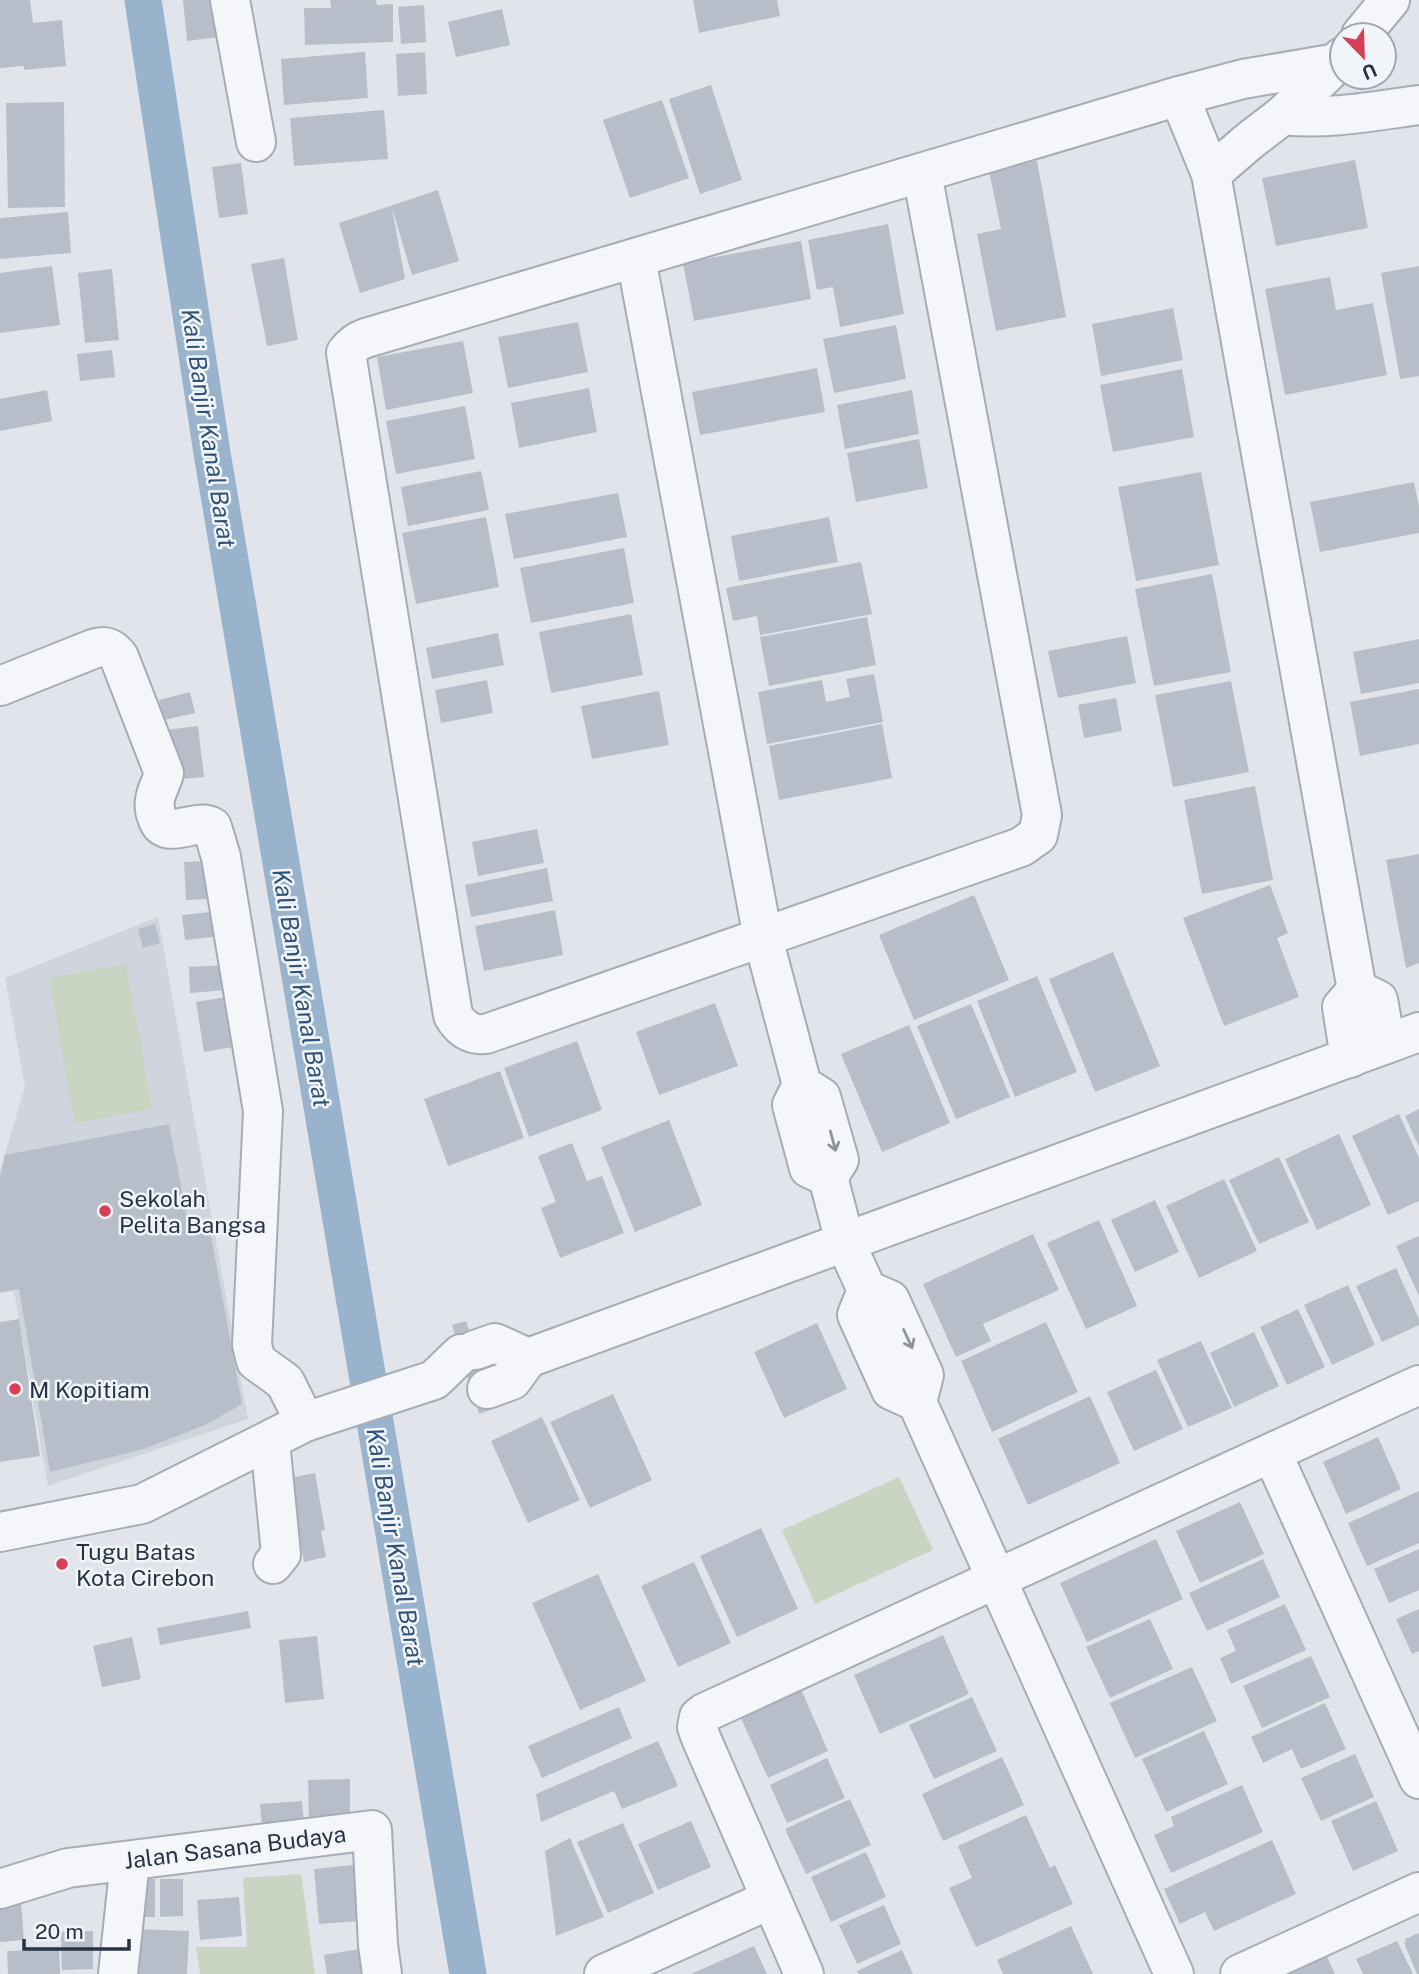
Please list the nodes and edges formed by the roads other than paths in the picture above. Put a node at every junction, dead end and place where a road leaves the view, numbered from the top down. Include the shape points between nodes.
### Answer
1 (230, 0) edge
2 (1390, 0) edge
3 (1373, 21) edge
4 (1328, 57) edge
5 (1328, 71) edge
6 (1179, 96) junction
7 (1419, 106) edge
8 (1283, 115) junction
9 (256, 142) dead end
10 (922, 173) junction
11 (1211, 174) junction
12 (636, 258) junction
13 (0, 686) edge
14 (763, 938) junction
15 (1357, 990) junction
16 (1403, 1038) edge
17 (1350, 1058) junction
18 (845, 1242) junction
19 (528, 1358) junction
20 (457, 1361) junction
21 (1419, 1385) edge
22 (310, 1420) junction
23 (270, 1441) junction
24 (1272, 1453) junction
25 (0, 1532) edge
26 (273, 1563) dead end
27 (997, 1578) junction
28 (1419, 1779) edge
29 (130, 1861) junction
30 (0, 1889) edge
31 (1419, 1892) edge
32 (771, 1899) junction
33 (118, 1974) edge
34 (382, 1974) edge
35 (604, 1974) edge
36 (804, 1974) edge
37 (1174, 1974) edge
38 (1240, 1974) edge

1 - 9 street
2 - 3 street
4 - 6 street
5 - 8 street
6 - 10 street
6 - 11 street
7 - 8 street via 1325,117
8 - 11 street
10 - 12 street
10 - 14 street via 1041,827 1038,835 1021,847
11 - 15 street
12 - 14 street
12 - 14 street via 366,338 346,353 453,1015 463,1029 486,1034
13 - 22 street via 93,649 109,647 119,657 164,773 155,798 158,821 169,830 198,824 212,827 221,857 262,1111 252,1345 256,1361 285,1382
14 - 18 street via 802,1085 821,1097 839,1160 828,1177
15 - 16 street via 1378,1000
15 - 17 street via 1342,1007
16 - 17 street
17 - 18 street
18 - 19 street
18 - 27 street via 867,1290 890,1300 924,1375 917,1402
19 - 20 street via 495,1343
19 - 20 street via 512,1380 480,1391
20 - 22 street
21 - 24 street
22 - 23 street
23 - 25 street via 142,1504
23 - 26 street via 281,1554
24 - 27 street
24 - 28 street
27 - 32 street via 699,1717 701,1738
27 - 37 street
29 - 30 street, Jalan Sasana Budaya via 68,1868
29 - 33 street
29 - 34 street, Jalan Sasana Budaya via 372,1830
31 - 38 street
32 - 35 street
32 - 36 street

